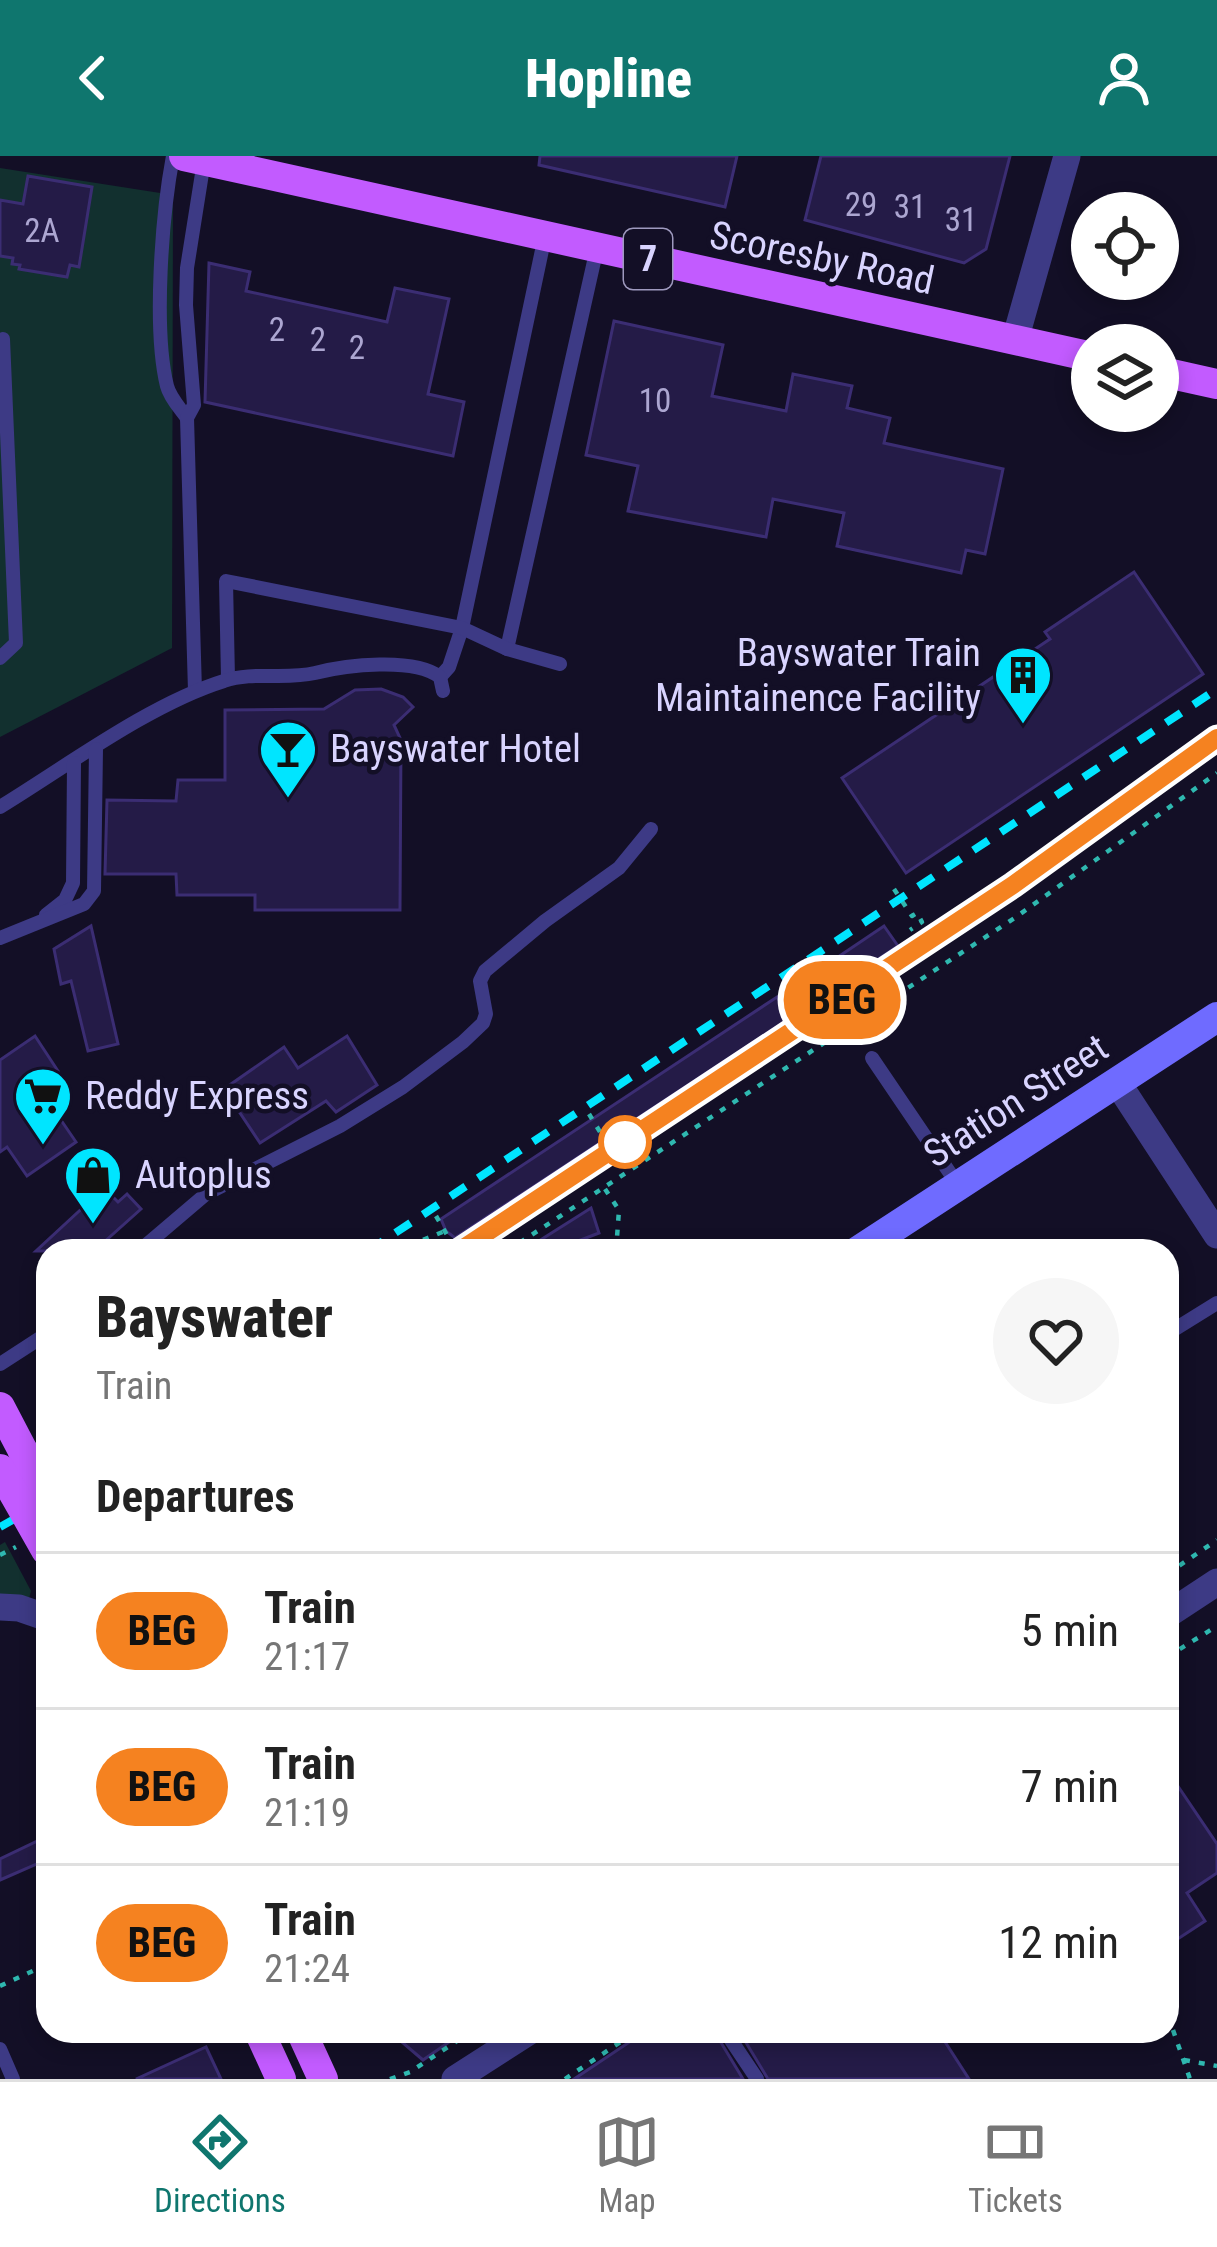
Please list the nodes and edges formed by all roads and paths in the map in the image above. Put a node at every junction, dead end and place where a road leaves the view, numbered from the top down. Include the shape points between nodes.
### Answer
1 (1066, 156) edge
2 (187, 158) edge
3 (545, 236) junction
4 (597, 248) junction
5 (3, 339) dead end
6 (1015, 340) junction
7 (1071, 352) edge
8 (1179, 375) edge
9 (1217, 383) edge
10 (187, 418) junction
11 (462, 628) junction
12 (506, 649) junction
13 (0, 658) edge
14 (560, 664) dead end
15 (227, 679) junction
16 (195, 691) junction
17 (96, 749) junction
18 (74, 763) junction
19 (1217, 773) edge
20 (0, 807) edge
21 (651, 830) dead end
22 (894, 890) dead end
23 (33, 926) junction
24 (910, 930) dead end
25 (0, 938) edge
26 (1217, 1017) edge
27 (872, 1058) dead end
28 (1117, 1082) junction
29 (589, 1114) dead end
30 (608, 1145) dead end
31 (958, 1184) junction
32 (605, 1189) junction
33 (436, 1216) dead end
34 (445, 1231) junction
35 (1217, 1235) edge
36 (153, 1239) edge
37 (425, 1239) edge
38 (450, 1239) edge
39 (526, 1239) edge
40 (617, 1239) edge
41 (876, 1239) edge
42 (1217, 1303) edge
43 (1179, 1327) edge
44 (36, 1341) edge
45 (0, 1364) edge
46 (0, 1407) edge
47 (12, 1460) edge
48 (36, 1483) edge
49 (36, 1523) edge
50 (1217, 1540) edge
51 (1179, 1566) edge
52 (1217, 1582) edge
53 (0, 1607) edge
54 (1179, 1607) edge
55 (36, 1614) edge
56 (1217, 1625) edge
57 (1179, 1649) edge
58 (36, 1970) edge
59 (0, 1986) edge
60 (264, 2043) edge
61 (306, 2043) edge
62 (454, 2043) edge
63 (512, 2043) edge
64 (619, 2043) edge
65 (733, 2043) edge
66 (1178, 2043) edge
67 (0, 2050) edge
68 (1184, 2060) junction
69 (1217, 2066) edge
70 (458, 2078) edge
71 (14, 2079) edge
72 (281, 2079) edge
73 (323, 2079) edge
74 (390, 2079) edge
75 (565, 2079) edge
76 (757, 2079) edge
77 (1190, 2079) edge

1 - 6 street
2 - 3 main road, Scoresby Road / 7
2 - 10 lane via 194,405
2 - 10 lane via 162,250 168,391
3 - 4 main road, Scoresby Road / 7
3 - 11 lane
4 - 6 main road, Scoresby Road / 7
4 - 12 lane
5 - 13 lane via 16,643
6 - 7 main road, Scoresby Road / 7
8 - 9 main road
10 - 16 lane
11 - 12 lane
11 - 15 lane via 441,684 427,667
11 - 15 lane via 226,581
12 - 14 lane
15 - 16 lane
16 - 17 lane
17 - 18 lane
17 - 23 lane via 94,891 84,904
18 - 20 lane
18 - 23 lane via 73,883 65,901
19 - 32 path via 1016,917
21 - 36 lane via 619,868 485,971 486,1014 463,1042 340,1126 206,1195
22 - 24 path via 922,922
23 - 25 lane
26 - 28 main road, Station Street
27 - 31 lane
28 - 31 main road, Station Street
28 - 35 street
29 - 30 path
31 - 41 main road, Station Street
32 - 39 path
32 - 40 path via 619,1210
33 - 34 path
34 - 37 path
34 - 38 path
42 - 43 lane
44 - 45 lane
46 - 47 main road
47 - 48 main road, bridge
47 - 49 main road, bridge
50 - 51 path
52 - 54 street
53 - 55 street
56 - 57 path
58 - 59 path
60 - 72 main road
61 - 73 main road
62 - 74 path
63 - 70 street
64 - 75 path
65 - 76 lane
66 - 68 path
67 - 71 lane
68 - 69 path
68 - 77 path

